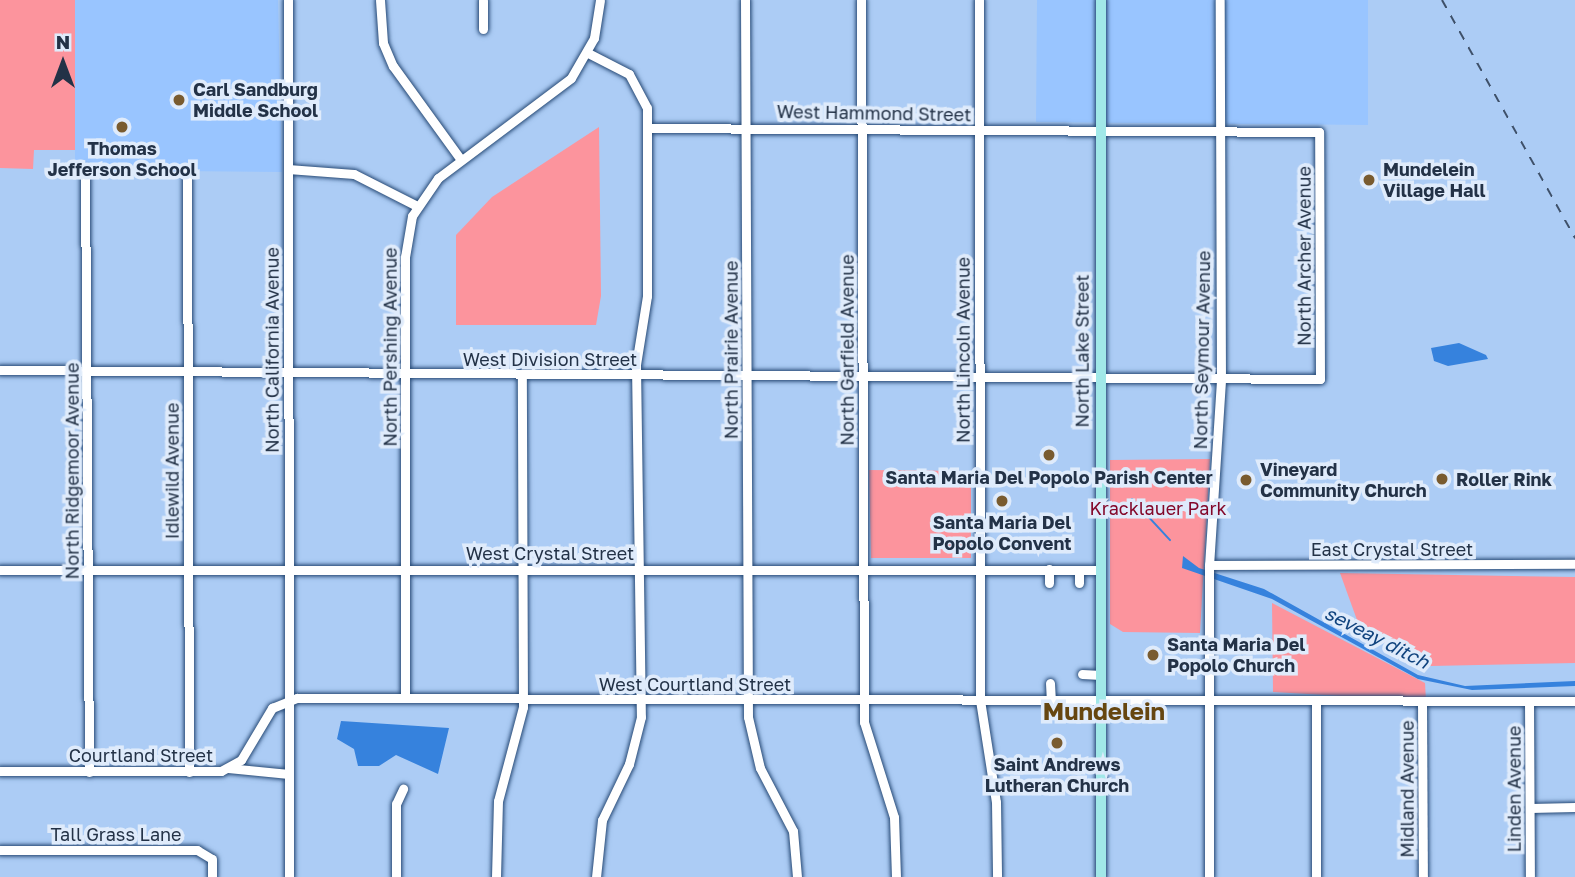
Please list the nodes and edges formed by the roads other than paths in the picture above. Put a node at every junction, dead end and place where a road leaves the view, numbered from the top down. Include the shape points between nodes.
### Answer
1 (288, 0) edge
2 (380, 0) edge
3 (483, 0) edge
4 (600, 0) edge
5 (745, 0) edge
6 (862, 0) edge
7 (979, 0) edge
8 (1101, 0) edge
9 (1220, 0) edge
10 (483, 29) dead end
11 (588, 53) junction
12 (746, 127) junction
13 (647, 128) junction
14 (863, 128) junction
15 (979, 130) junction
16 (1100, 130) junction
17 (1220, 132) junction
18 (1320, 132) joint
19 (461, 160) junction
20 (288, 169) junction
21 (85, 170) dead end
22 (187, 171) dead end
23 (417, 206) junction
24 (0, 370) edge
25 (87, 371) junction
26 (188, 371) junction
27 (287, 372) junction
28 (405, 373) junction
29 (522, 375) junction
30 (638, 375) junction
31 (746, 375) junction
32 (863, 376) junction
33 (979, 378) junction
34 (1100, 379) junction
35 (1320, 379) joint
36 (1221, 380) junction
37 (1575, 564) edge
38 (1209, 566) junction
39 (405, 568) junction
40 (523, 568) junction
41 (640, 569) junction
42 (747, 569) junction
43 (979, 569) junction
44 (1049, 569) junction
45 (0, 570) edge
46 (288, 570) junction
47 (863, 570) junction
48 (1079, 570) junction
49 (1100, 570) junction
50 (88, 571) junction
51 (188, 572) junction
52 (1049, 583) dead end
53 (1079, 583) dead end
54 (1082, 674) dead end
55 (1101, 675) junction
56 (1050, 683) dead end
57 (405, 698) junction
58 (289, 699) junction
59 (523, 699) junction
60 (641, 699) junction
61 (747, 699) junction
62 (864, 700) junction
63 (980, 701) junction
64 (1051, 701) junction
65 (1101, 701) junction
66 (1209, 701) junction
67 (1316, 701) junction
68 (1423, 701) junction
69 (1529, 701) junction
70 (1575, 701) edge
71 (228, 768) junction
72 (0, 771) edge
73 (89, 772) junction
74 (189, 772) junction
75 (289, 774) junction
76 (403, 789) dead end
77 (1575, 807) edge
78 (1530, 808) junction
79 (0, 850) edge
80 (212, 877) edge
81 (289, 877) edge
82 (396, 877) edge
83 (496, 877) edge
84 (596, 877) edge
85 (797, 877) edge
86 (897, 877) edge
87 (997, 877) edge
88 (1101, 877) edge
89 (1209, 877) edge
90 (1317, 877) edge
91 (1423, 877) edge
92 (1530, 877) edge

1 - 20 street, North California Avenue
2 - 19 street via 383,43 393,66
3 - 10 street
4 - 11 street
5 - 12 street, North Prairie Avenue
6 - 14 street, North Garfield Avenue
7 - 15 street, North Lincoln Avenue
8 - 16 main road, North Lake Street
9 - 17 street, North Seymour Avenue
11 - 13 street via 639,84
11 - 19 street, North Pershing Avenue via 558,89
12 - 13 street, West Hammond Street
12 - 14 street, West Hammond Street
12 - 31 street, North Prairie Avenue
13 - 30 street via 648,276
14 - 15 street, West Hammond Street
14 - 32 street, North Garfield Avenue
15 - 16 street, West Hammond Street
15 - 33 street, North Lincoln Avenue
16 - 17 street, West Hammond Street
16 - 34 main road, North Lake Street
17 - 18 street, West Hammond Street
17 - 36 street, North Seymour Avenue
18 - 35 street, North Archer Avenue
19 - 23 street, North Pershing Avenue
20 - 23 street via 354,174
20 - 27 street, North California Avenue
21 - 25 street, North Ridgemoor Avenue
22 - 26 street, Idlewild Avenue
23 - 28 street, North Pershing Avenue via 406,241
24 - 25 street, West Division Street
25 - 26 street, West Division Street
25 - 50 street, North Ridgemoor Avenue
26 - 27 street, West Division Street
26 - 51 street, Idlewild Avenue
27 - 28 street, West Division Street
27 - 46 street, North California Avenue
28 - 29 street, West Division Street
28 - 39 street, North Pershing Avenue
29 - 30 street, West Division Street
29 - 40 street
30 - 31 street, West Division Street
30 - 41 street
31 - 32 street, West Division Street
31 - 42 street, North Prairie Avenue
32 - 33 street, West Division Street
32 - 47 street, North Garfield Avenue
33 - 34 street, West Division Street
33 - 43 street, North Lincoln Avenue
34 - 36 street, West Division Street
34 - 49 main road, North Lake Street
35 - 36 street, West Division Street
36 - 38 street, North Seymour Avenue
37 - 38 street, East Crystal Street
38 - 66 street, North Seymour Avenue
39 - 40 street, West Crystal Street
39 - 46 street, West Crystal Street
39 - 57 street, North Pershing Avenue
40 - 41 street, West Crystal Street
40 - 59 street
41 - 42 street, West Crystal Street
41 - 60 street
42 - 47 street, West Crystal Street
42 - 61 street, North Prairie Avenue
43 - 44 street, West Crystal Street
43 - 47 street, West Crystal Street
43 - 63 street, North Lincoln Avenue
44 - 48 street, West Crystal Street
44 - 52 street
45 - 50 street, West Crystal Street
46 - 51 street, West Crystal Street
46 - 58 street, North California Avenue
47 - 62 street, North Garfield Avenue
48 - 49 street, West Crystal Street
48 - 53 street
49 - 55 main road, North Lake Street
50 - 51 street, West Crystal Street
50 - 73 street, North Ridgemoor Avenue
51 - 74 street, Idlewild Avenue
54 - 55 street
55 - 65 main road, North Lake Street
56 - 64 street
57 - 58 street, West Courtland Street
57 - 59 street, West Courtland Street
58 - 71 street, Courtland Street via 272,708 246,754
58 - 75 street, North California Avenue
59 - 60 street, West Courtland Street
59 - 83 street via 520,737 498,801
60 - 61 street, West Courtland Street
60 - 84 street via 635,749 600,827
61 - 62 street, West Courtland Street
61 - 85 street, North Prairie Avenue via 756,756 793,831
62 - 63 street, West Courtland Street
62 - 86 street, North Garfield Avenue via 870,750 894,817
63 - 64 street, West Courtland Street
63 - 87 street, North Lincoln Avenue via 996,802
64 - 65 street, West Courtland Street
65 - 66 street, West Courtland Street
65 - 88 main road, North Lake Street
66 - 67 street, West Courtland Street
66 - 89 street, North Seymour Avenue
67 - 68 street, West Courtland Street
67 - 90 street
68 - 69 street, West Courtland Street
68 - 91 street, Midland Avenue
69 - 70 street, West Courtland Street
69 - 78 street, Linden Avenue
71 - 74 street, Courtland Street
71 - 75 street
72 - 73 street, Courtland Street
73 - 74 street, Courtland Street
75 - 81 street, North California Avenue
76 - 82 street via 396,804
77 - 78 street
78 - 92 street, Linden Avenue
79 - 80 street, Tall Grass Lane via 197,850 212,859

